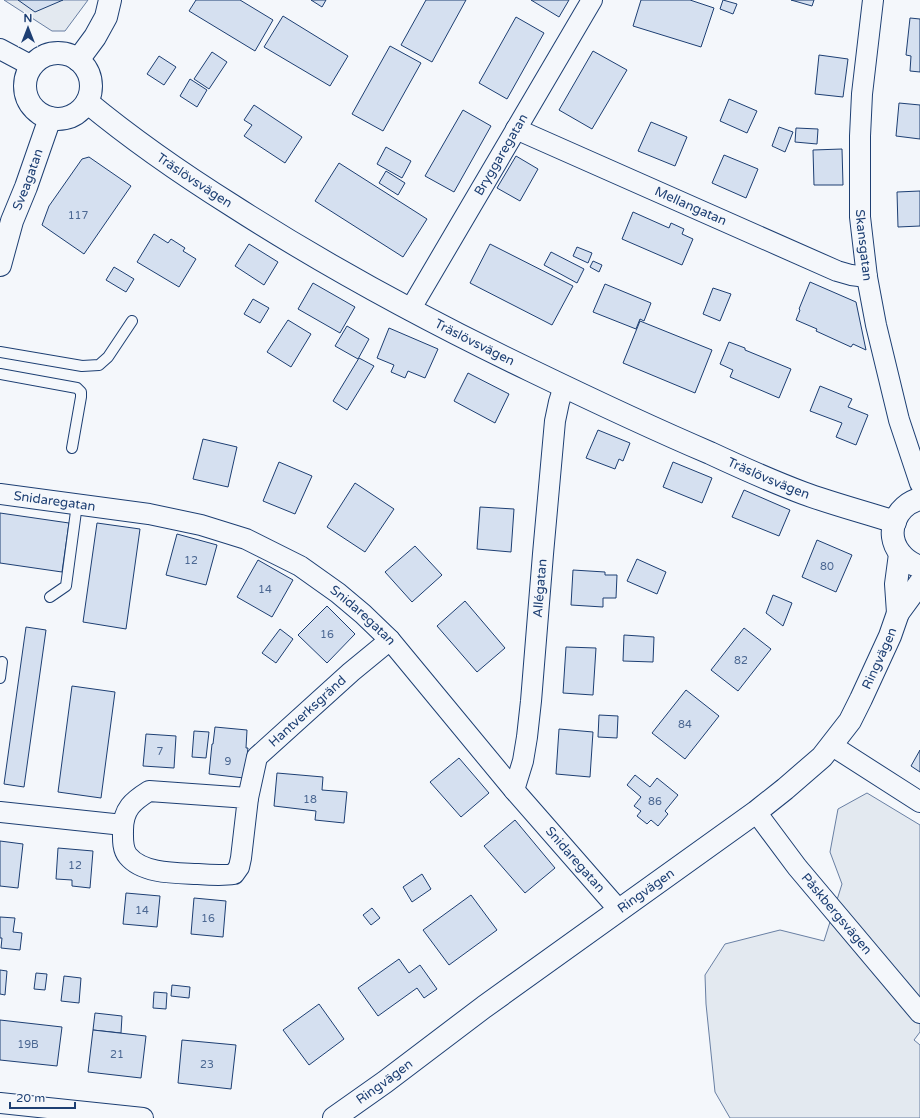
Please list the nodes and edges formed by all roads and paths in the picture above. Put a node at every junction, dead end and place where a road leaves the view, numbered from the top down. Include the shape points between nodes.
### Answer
1 (110, 0) edge
2 (592, 0) edge
3 (873, 0) edge
4 (0, 49) edge
5 (78, 60) junction
6 (32, 66) junction
7 (87, 102) junction
8 (50, 118) junction
9 (516, 129) junction
10 (0, 265) edge
11 (867, 277) junction
12 (410, 310) junction
13 (132, 321) dead end
14 (0, 352) edge
15 (0, 374) edge
16 (564, 386) junction
17 (72, 448) dead end
18 (920, 483) edge
19 (0, 494) edge
20 (920, 499) edge
21 (77, 504) junction
22 (895, 522) junction
23 (900, 554) junction
24 (920, 567) edge
25 (920, 583) edge
26 (50, 597) dead end
27 (898, 613) junction
28 (390, 640) junction
29 (2, 662) dead end
30 (0, 678) edge
31 (831, 745) junction
32 (514, 790) junction
33 (248, 798) junction
34 (920, 802) edge
35 (0, 812) edge
36 (756, 812) junction
37 (123, 825) junction
38 (618, 910) junction
39 (920, 1013) edge
40 (0, 1103) edge
41 (143, 1118) edge
42 (334, 1118) edge

1 - 5 street via 106,17
2 - 9 street, Bryggaregatan
3 - 11 street, Skansgatan via 862,94 860,136 860,217
4 - 6 street
5 - 6 street via 59,53 39,59
5 - 7 street via 89,75 91,84
6 - 8 street via 25,83 28,101 34,109
7 - 8 street via 82,110 67,118
7 - 12 street, Träslövsvägen via 117,127 217,196 348,276
8 - 10 street, Sveagatan via 12,221
9 - 11 street, Mellangatan via 837,271
9 - 12 street, Bryggaregatan
11 - 18 street, Skansgatan via 899,420
12 - 16 street, Träslövsvägen
13 - 14 lane via 108,357 99,365 82,366
15 - 17 lane via 77,388 81,392
16 - 22 street, Träslövsvägen via 766,478 803,493
16 - 32 street, Allégatan via 555,421 527,737
19 - 21 street, Snidaregatan
20 - 22 street via 906,505 899,512
21 - 26 lane via 66,586
21 - 28 street, Snidaregatan via 163,516 246,539 300,566 338,593
22 - 23 street via 894,542
23 - 24 street
23 - 27 street, Ringvägen via 896,584
25 - 27 street, Ringvägen
27 - 31 street, Ringvägen via 890,636 850,721
28 - 32 street, Snidaregatan
28 - 33 street, Hantverksgränd via 257,757
29 - 30 lane
31 - 34 street
31 - 36 street, Ringvägen via 822,757
32 - 38 street, Snidaregatan
33 - 37 street, Hantverksgränd via 149,792 128,808
33 - 37 street, Hantverksgränd via 241,858 234,874 224,876 169,873 139,865 127,856 123,845
35 - 37 street
36 - 38 street, Ringvägen
36 - 39 street, Påskbergsvägen via 797,867
38 - 42 street, Ringvägen
40 - 41 street

